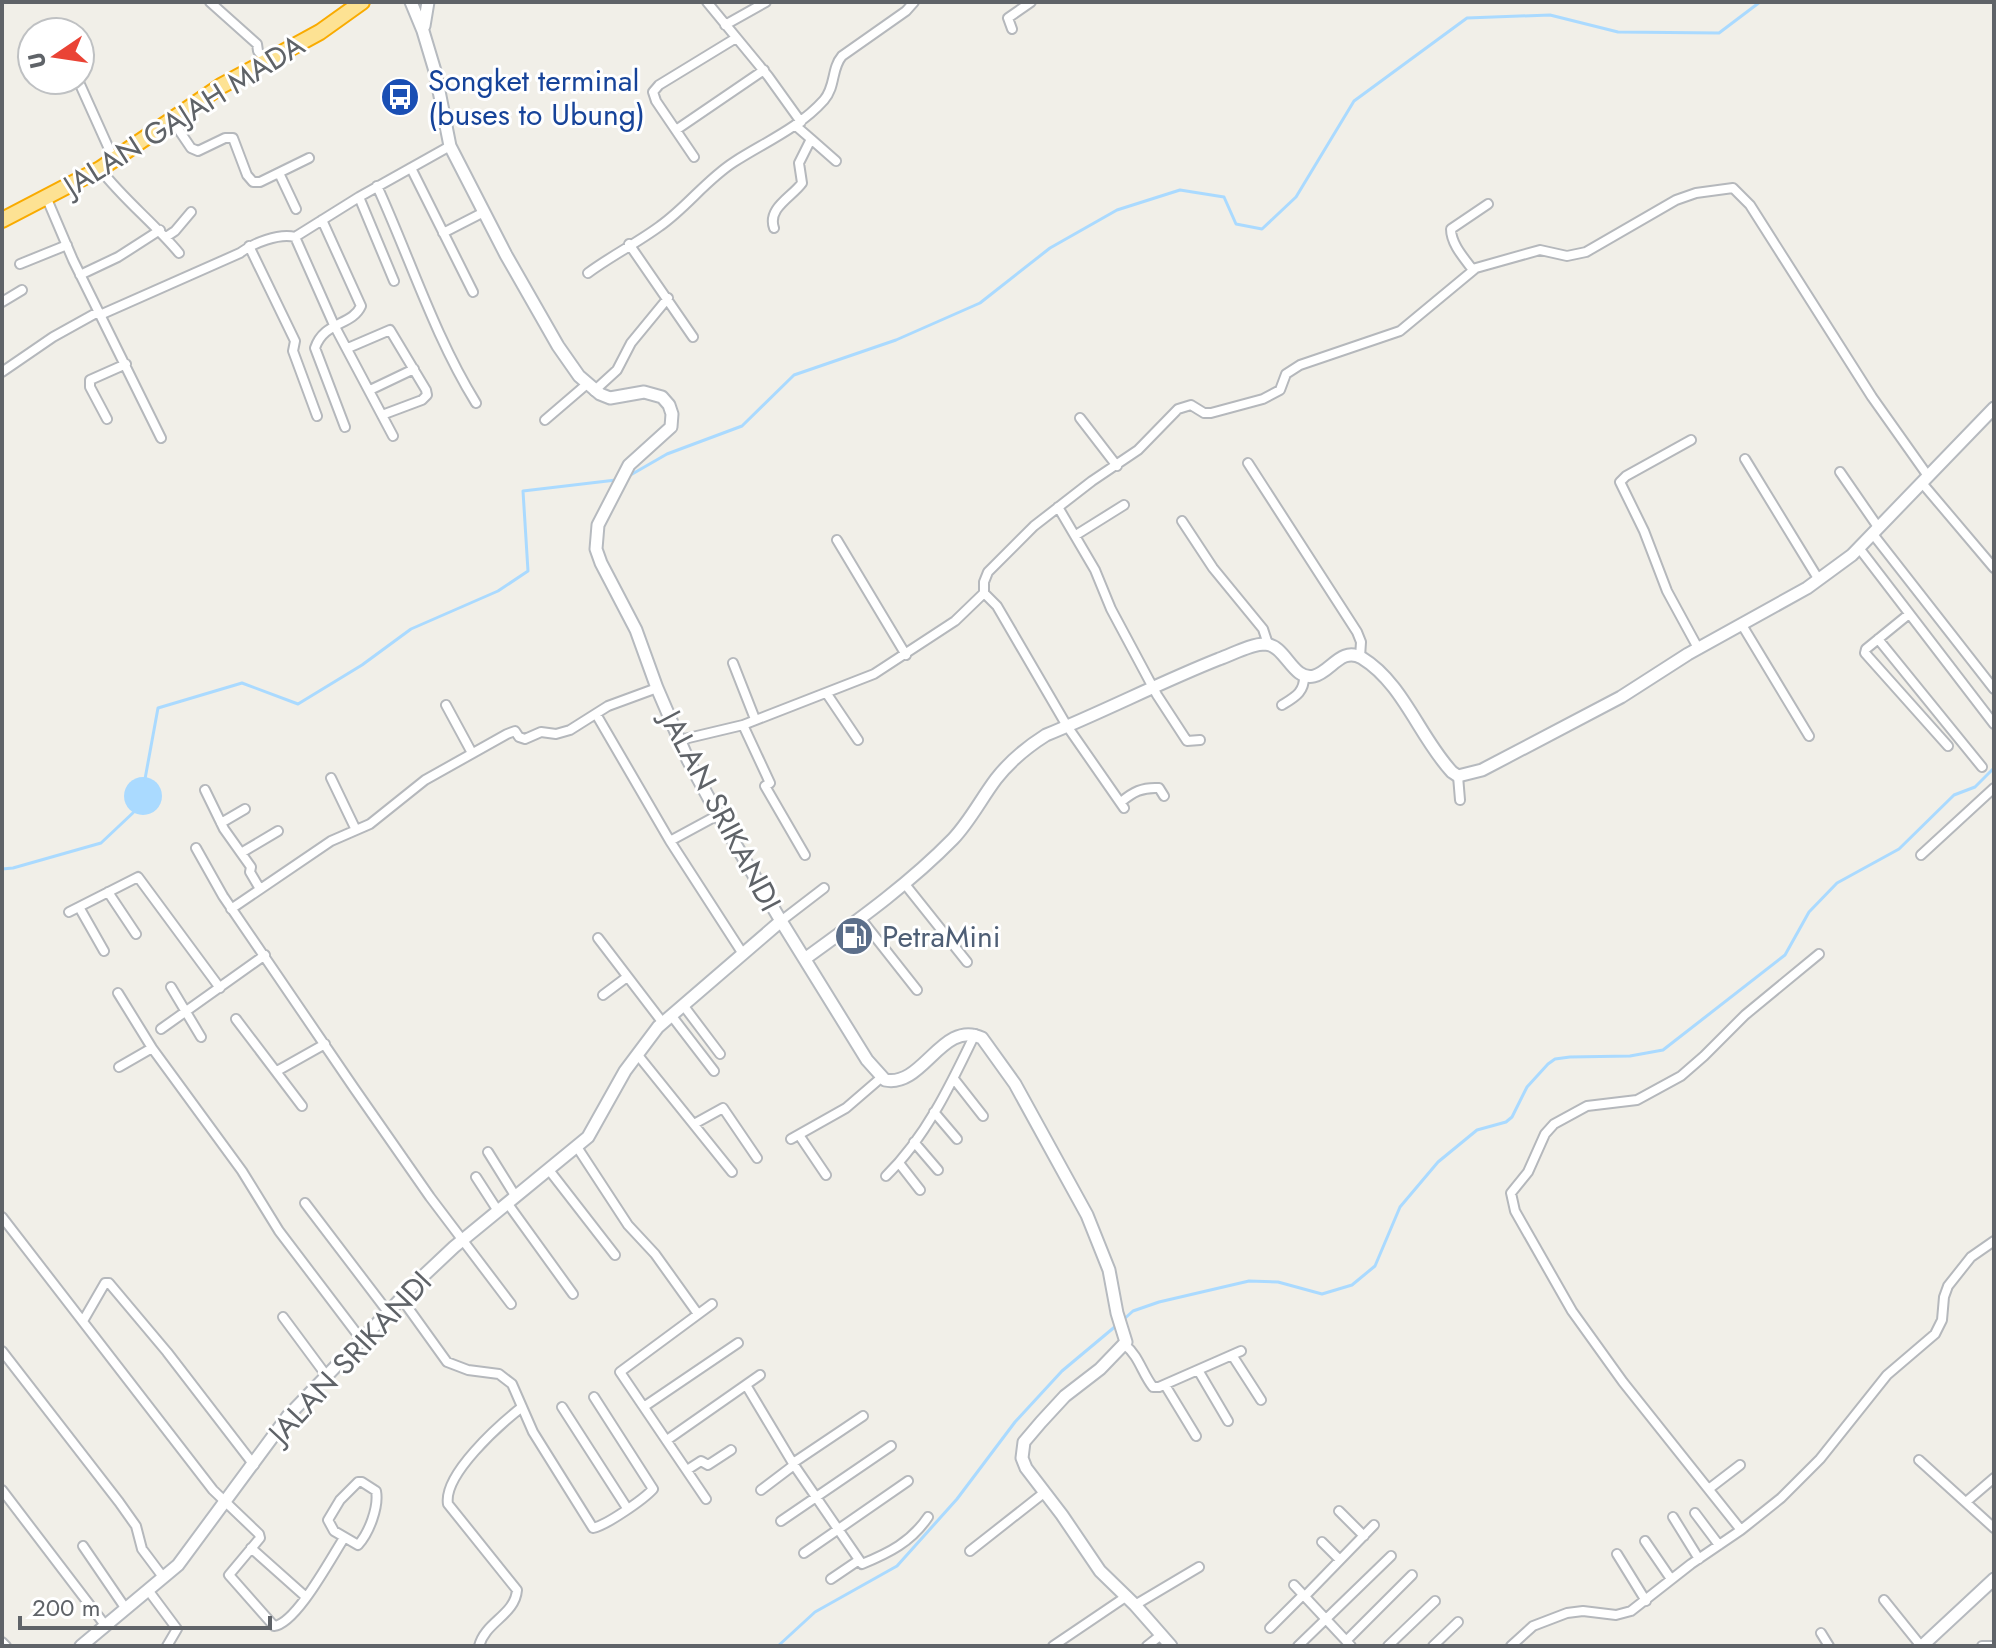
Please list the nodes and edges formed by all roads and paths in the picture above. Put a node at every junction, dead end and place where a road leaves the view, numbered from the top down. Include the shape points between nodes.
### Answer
1 (210, 2) edge
2 (362, 2) edge
3 (411, 2) edge
4 (428, 2) edge
5 (707, 2) edge
6 (766, 2) edge
7 (914, 2) edge
8 (1031, 2) edge
9 (725, 25) junction
10 (1012, 29) dead end
11 (423, 31) junction
12 (736, 38) junction
13 (266, 61) junction
14 (764, 70) junction
15 (85, 96) edge
16 (172, 120) junction
17 (798, 124) junction
18 (676, 130) junction
19 (811, 139) junction
20 (450, 146) junction
21 (694, 157) dead end
22 (309, 158) dead end
23 (114, 160) junction
24 (836, 161) dead end
25 (411, 168) junction
26 (100, 169) junction
27 (279, 173) junction
28 (377, 186) junction
29 (359, 197) junction
30 (47, 199) junction
31 (1488, 204) dead end
32 (296, 209) dead end
33 (191, 212) dead end
34 (484, 212) junction
35 (2, 220) edge
36 (322, 220) junction
37 (774, 228) dead end
38 (443, 233) junction
39 (163, 234) junction
40 (295, 237) junction
41 (629, 244) junction
42 (67, 245) junction
43 (249, 246) junction
44 (179, 253) dead end
45 (20, 264) dead end
46 (1473, 270) junction
47 (588, 273) dead end
48 (80, 275) junction
49 (394, 281) dead end
50 (22, 290) dead end
51 (473, 292) dead end
52 (668, 298) junction
53 (2, 302) edge
54 (99, 313) junction
55 (334, 325) junction
56 (693, 337) dead end
57 (348, 348) junction
58 (126, 364) junction
59 (414, 369) junction
60 (2, 372) edge
61 (590, 387) junction
62 (370, 390) junction
63 (476, 403) dead end
64 (1994, 408) edge
65 (382, 415) junction
66 (317, 416) dead end
67 (1080, 418) dead end
68 (107, 419) dead end
69 (545, 420) dead end
70 (345, 427) dead end
71 (393, 436) dead end
72 (161, 438) dead end
73 (1691, 440) dead end
74 (1745, 459) dead end
75 (1248, 463) dead end
76 (1117, 466) junction
77 (1840, 472) dead end
78 (1925, 479) junction
79 (1124, 505) dead end
80 (1058, 507) junction
81 (1182, 521) dead end
82 (1875, 530) junction
83 (1076, 535) junction
84 (837, 540) dead end
85 (1859, 548) junction
86 (1994, 568) edge
87 (1819, 580) junction
88 (984, 593) junction
89 (1909, 614) junction
90 (1742, 625) junction
91 (1878, 639) junction
92 (1268, 644) junction
93 (1698, 648) junction
94 (906, 655) junction
95 (1360, 657) junction
96 (733, 663) dead end
97 (1304, 675) junction
98 (657, 688) junction
99 (1153, 688) junction
100 (1994, 689) edge
101 (827, 694) junction
102 (446, 705) dead end
103 (1282, 705) dead end
104 (596, 714) junction
105 (755, 719) junction
106 (1994, 724) edge
107 (743, 725) junction
108 (1067, 726) junction
109 (1809, 736) dead end
110 (680, 740) junction
111 (858, 740) dead end
112 (1200, 740) dead end
113 (1948, 746) dead end
114 (472, 753) junction
115 (1982, 767) dead end
116 (1458, 776) junction
117 (331, 778) dead end
118 (1994, 788) edge
119 (205, 790) dead end
120 (1164, 796) dead end
121 (1460, 800) dead end
122 (245, 809) dead end
123 (718, 815) junction
124 (221, 823) junction
125 (356, 830) junction
126 (278, 831) dead end
127 (670, 841) junction
128 (196, 848) dead end
129 (241, 853) junction
130 (805, 855) dead end
131 (1921, 855) dead end
132 (904, 883) junction
133 (824, 888) dead end
134 (260, 889) junction
135 (108, 892) junction
136 (227, 903) junction
137 (79, 907) junction
138 (69, 912) dead end
139 (861, 919) junction
140 (781, 921) junction
141 (136, 934) dead end
142 (598, 938) dead end
143 (104, 951) dead end
144 (743, 954) junction
145 (1819, 954) dead end
146 (265, 955) junction
147 (806, 958) junction
148 (967, 962) dead end
149 (627, 977) junction
150 (171, 987) dead end
151 (220, 988) junction
152 (917, 990) dead end
153 (118, 993) dead end
154 (603, 995) dead end
155 (683, 1005) junction
156 (186, 1013) junction
157 (236, 1019) dead end
158 (667, 1019) junction
159 (161, 1029) dead end
160 (975, 1034) junction
161 (201, 1037) dead end
162 (325, 1044) junction
163 (152, 1048) junction
164 (637, 1054) junction
165 (720, 1054) dead end
166 (119, 1067) dead end
167 (277, 1071) junction
168 (714, 1071) dead end
169 (882, 1077) junction
170 (954, 1079) junction
171 (302, 1106) dead end
172 (934, 1112) junction
173 (983, 1116) dead end
174 (694, 1124) junction
175 (957, 1139) dead end
176 (914, 1142) junction
177 (577, 1147) junction
178 (488, 1152) dead end
179 (757, 1158) dead end
180 (899, 1163) junction
181 (549, 1170) junction
182 (938, 1170) dead end
183 (732, 1172) dead end
184 (826, 1175) dead end
185 (886, 1176) dead end
186 (476, 1177) dead end
187 (920, 1190) dead end
188 (305, 1203) dead end
189 (507, 1204) junction
190 (2, 1217) edge
191 (463, 1240) junction
192 (1994, 1241) edge
193 (615, 1255) dead end
194 (573, 1294) dead end
195 (401, 1298) junction
196 (511, 1304) dead end
197 (712, 1304) dead end
198 (388, 1312) junction
199 (698, 1314) junction
200 (283, 1317) dead end
201 (83, 1321) junction
202 (1125, 1338) junction
203 (361, 1339) junction
204 (738, 1343) dead end
205 (2, 1351) edge
206 (1198, 1370) junction
207 (326, 1375) junction
208 (760, 1375) dead end
209 (746, 1385) junction
210 (1165, 1385) junction
211 (594, 1397) dead end
212 (1261, 1400) dead end
213 (645, 1406) junction
214 (522, 1407) junction
215 (562, 1407) dead end
216 (863, 1416) dead end
217 (1228, 1421) dead end
218 (1196, 1436) dead end
219 (667, 1440) junction
220 (891, 1446) dead end
221 (731, 1450) dead end
222 (1919, 1460) dead end
223 (793, 1464) junction
224 (254, 1465) junction
225 (1740, 1465) dead end
226 (687, 1470) junction
227 (1994, 1478) edge
228 (908, 1481) dead end
229 (1710, 1488) junction
230 (2, 1490) edge
231 (761, 1490) dead end
232 (1045, 1492) junction
233 (816, 1497) junction
234 (706, 1499) dead end
235 (1966, 1502) junction
236 (224, 1503) junction
237 (627, 1508) junction
238 (1339, 1511) dead end
239 (1695, 1513) dead end
240 (928, 1517) dead end
241 (1673, 1517) dead end
242 (781, 1521) dead end
243 (1374, 1525) dead end
244 (1994, 1528) edge
245 (838, 1529) junction
246 (1741, 1530) junction
247 (1364, 1536) junction
248 (344, 1538) junction
249 (1645, 1541) dead end
250 (1322, 1542) dead end
251 (1719, 1545) junction
252 (83, 1546) dead end
253 (251, 1548) junction
254 (970, 1551) dead end
255 (804, 1553) dead end
256 (1617, 1554) dead end
257 (1391, 1556) dead end
258 (1699, 1559) junction
259 (859, 1560) junction
260 (1340, 1560) junction
261 (1199, 1567) dead end
262 (1412, 1575) dead end
263 (163, 1577) junction
264 (831, 1579) dead end
265 (1671, 1579) junction
266 (1994, 1579) edge
267 (1294, 1585) dead end
268 (148, 1590) junction
269 (1304, 1595) junction
270 (306, 1597) junction
271 (1131, 1600) junction
272 (1884, 1600) dead end
273 (1435, 1601) dead end
274 (1646, 1601) junction
275 (126, 1609) junction
276 (1325, 1618) junction
277 (1458, 1622) dead end
278 (105, 1625) junction
279 (1270, 1628) dead end
280 (1821, 1633) dead end
281 (1161, 1635) junction
282 (1345, 1643) edge
283 (1925, 1645) edge
284 (82, 1646) edge
285 (167, 1646) edge
286 (479, 1646) edge
287 (1053, 1646) edge
288 (1147, 1646) edge
289 (1171, 1646) edge
290 (1298, 1646) edge
291 (1388, 1646) edge
292 (1433, 1646) edge
293 (1511, 1646) edge
294 (1829, 1646) edge
295 (1982, 1646) edge
296 (1993, 1646) edge

1 - 13 street via 257,44
2 - 13 highway, JALAN GAJAH MADA
3 - 11 street
4 - 11 street
5 - 9 street
6 - 9 street
7 - 17 street via 842,56 826,97
8 - 10 street via 1008,18
9 - 12 street
11 - 20 street
12 - 14 street
12 - 18 street via 655,89 656,101
13 - 16 highway, JALAN GAJAH MADA
14 - 17 street
14 - 18 street
15 - 23 street
16 - 23 highway, JALAN GAJAH MADA
16 - 27 street via 195,150 233,138 253,182
17 - 19 street
17 - 41 street via 734,162 659,227
18 - 21 street
19 - 24 street
19 - 37 street via 799,163 802,183 774,212
20 - 25 street
20 - 34 street
22 - 27 street
23 - 26 highway, JALAN GAJAH MADA
25 - 28 street
25 - 38 street
26 - 30 highway, JALAN GAJAH MADA
26 - 39 street
27 - 32 street
28 - 29 street
28 - 63 street via 430,315
29 - 36 street
29 - 49 street
30 - 35 highway, JALAN GAJAH MADA
30 - 42 street
31 - 46 street via 1450,233
33 - 39 street via 175,231
34 - 38 street
34 - 61 street via 544,323
36 - 40 street
36 - 55 street via 361,306
38 - 51 street
39 - 44 street
39 - 48 street
40 - 43 street
40 - 55 street
41 - 47 street
41 - 52 street
42 - 45 street
42 - 48 street
43 - 54 street
43 - 66 street via 295,341 293,351
46 - 76 street via 1406,328 1300,365 1268,397 1207,413 1191,405 1178,409
46 - 78 street via 1540,250 1567,256 1586,252 1676,200 1733,188 1750,205
48 - 54 street
50 - 53 street
52 - 56 street
52 - 61 street via 631,343 617,370
54 - 58 street
54 - 60 street
55 - 57 street
55 - 70 street via 319,338 315,353
57 - 59 street via 390,330
57 - 62 street
58 - 68 street via 90,380
58 - 72 street
59 - 62 street
59 - 65 street via 427,395
61 - 69 street
61 - 98 street, JALAN SRIKANDI via 610,398 651,393 662,397 672,414 671,427 629,465 598,525 596,540 598,557 636,630
62 - 65 street
64 - 78 street
65 - 71 street
67 - 76 street
73 - 93 street via 1620,484
74 - 87 street
75 - 95 street via 1357,632
76 - 80 street
77 - 82 street
78 - 82 street
78 - 86 street
79 - 83 street
80 - 83 street
80 - 88 street via 988,572
81 - 92 street via 1259,623
82 - 85 street
82 - 100 street
83 - 99 street
84 - 94 street
85 - 87 street
85 - 89 street
87 - 90 street
88 - 94 street
88 - 108 street via 997,606
89 - 91 street
89 - 106 street
90 - 93 street
90 - 109 street
91 - 113 street via 1866,649 1866,656
91 - 115 street
92 - 97 street
92 - 99 street
93 - 116 street via 1524,750
94 - 101 street
95 - 97 street via 1348,655 1320,674
95 - 116 street via 1387,682
96 - 105 street
97 - 103 street via 1300,693
98 - 104 street
98 - 110 street, JALAN SRIKANDI
99 - 108 street
99 - 112 street via 1185,738
101 - 105 street
101 - 111 street
102 - 114 street
104 - 114 street via 556,734 541,732 525,739 515,731
104 - 127 street
105 - 107 street
107 - 110 street
107 - 130 street via 770,783 765,786
108 - 120 street via 1122,805 1136,790 1159,788
108 - 132 street via 1016,758 956,836
110 - 123 street, JALAN SRIKANDI
114 - 125 street
116 - 121 street
117 - 125 street
118 - 131 street
119 - 124 street
122 - 124 street
123 - 127 street
123 - 140 street, JALAN SRIKANDI
124 - 129 street
125 - 134 street
126 - 129 street
127 - 144 street
128 - 136 street
129 - 134 street
132 - 139 street
132 - 148 street
133 - 140 street
134 - 136 street
135 - 137 street
135 - 141 street
135 - 151 street via 138,877
136 - 146 street
137 - 138 street
137 - 143 street
139 - 147 street
139 - 152 street
140 - 144 street, JALAN SRIKANDI
140 - 147 street
142 - 149 street
144 - 155 street, JALAN SRIKANDI
145 - 229 street via 1681,1076 1637,1100 1587,1106 1554,1124 1511,1193 1515,1211 1572,1311
146 - 151 street
146 - 162 street
147 - 169 street
149 - 154 street
149 - 158 street
150 - 156 street
151 - 156 street
153 - 163 street
155 - 158 street, JALAN SRIKANDI
155 - 165 street
156 - 159 street
156 - 161 street
157 - 167 street
158 - 164 street, JALAN SRIKANDI
158 - 168 street
160 - 169 street via 948,1042 899,1080
160 - 170 street
160 - 202 street via 1015,1084 1087,1215 1109,1270
162 - 167 street
162 - 191 street
163 - 166 street
163 - 203 street
164 - 174 street
164 - 177 street, JALAN SRIKANDI via 593,1131
167 - 171 street
169 - 184 street via 846,1108 795,1137
170 - 172 street
170 - 173 street
172 - 175 street
172 - 176 street
174 - 179 street via 723,1108
174 - 183 street
176 - 180 street
176 - 182 street
177 - 181 street, JALAN SRIKANDI
177 - 199 street via 628,1225
178 - 189 street
180 - 185 street
180 - 187 street
181 - 189 street, JALAN SRIKANDI
181 - 193 street
186 - 189 street
188 - 198 street
189 - 191 street, JALAN SRIKANDI
189 - 194 street
190 - 201 street
191 - 195 street, JALAN SRIKANDI
191 - 196 street
192 - 246 street via 1971,1257 1948,1286 1935,1334 1887,1375 1813,1467
195 - 198 street, JALAN SRIKANDI
195 - 214 street via 442,1358 454,1366 506,1377
197 - 199 street
198 - 203 street, JALAN SRIKANDI
199 - 213 street via 620,1372
200 - 207 street
201 - 224 street via 109,1283
201 - 236 street
202 - 210 street via 1153,1387
202 - 232 street via 1024,1442 1023,1463
203 - 207 street, JALAN SRIKANDI
204 - 213 street
205 - 263 street via 130,1517 142,1549
206 - 210 street
206 - 212 street via 1237,1353
206 - 217 street
207 - 224 street, JALAN SRIKANDI via 288,1416
208 - 209 street
209 - 219 street
209 - 223 street
210 - 218 street
211 - 237 street via 653,1489
213 - 219 street
214 - 237 street via 593,1528
214 - 286 street via 478,1447 447,1493 448,1504 517,1590 512,1606 486,1629
215 - 237 street
216 - 223 street
219 - 226 street
220 - 233 street
221 - 226 street via 708,1465 701,1461
222 - 235 street
223 - 231 street
223 - 233 street
224 - 236 street, JALAN SRIKANDI
225 - 229 street
226 - 234 street
227 - 235 street
228 - 245 street
229 - 246 street
230 - 278 street
232 - 254 street
232 - 271 street via 1100,1571
233 - 242 street
233 - 245 street
235 - 244 street
236 - 253 street via 259,1534
236 - 263 street, JALAN SRIKANDI
238 - 247 street
239 - 251 street
240 - 259 street via 917,1534 891,1552 862,1564
241 - 258 street
243 - 247 street
245 - 255 street
245 - 259 street
246 - 251 street
247 - 260 street
248 - 248 street via 328,1520 352,1485 362,1482 376,1491 376,1504 361,1543
248 - 270 street
249 - 265 street
250 - 260 street
251 - 258 street
252 - 275 street
253 - 270 street
253 - 270 street via 229,1575 274,1626 281,1626
256 - 274 street
257 - 276 street
258 - 265 street
259 - 264 street
260 - 269 street
261 - 271 street
262 - 282 street
263 - 268 street, JALAN SRIKANDI
265 - 274 street
266 - 283 street
267 - 269 street
268 - 275 street, JALAN SRIKANDI
268 - 285 street via 177,1629
269 - 276 street
269 - 279 street
271 - 281 street
271 - 287 street
272 - 283 street
273 - 291 street
274 - 293 street via 1623,1614 1583,1611 1558,1616 1533,1626
275 - 278 street, JALAN SRIKANDI
276 - 282 street
276 - 290 street
277 - 292 street
278 - 284 street, JALAN SRIKANDI
280 - 294 street
281 - 288 street
281 - 289 street
295 - 296 street

